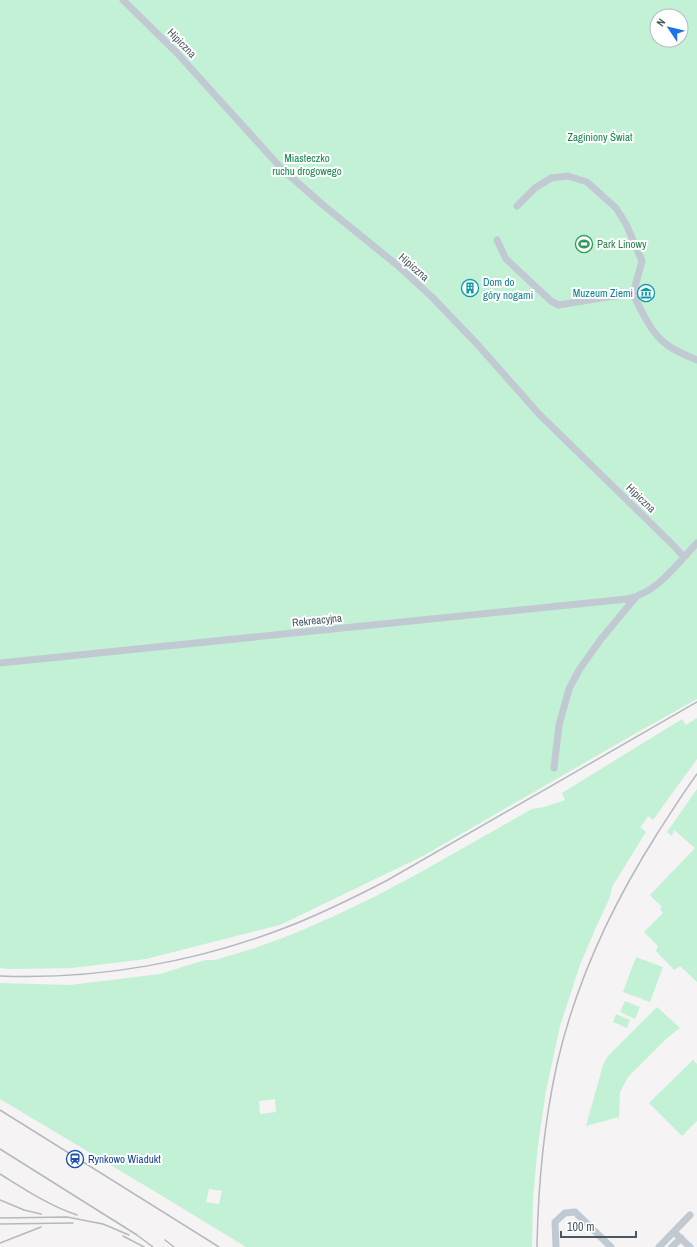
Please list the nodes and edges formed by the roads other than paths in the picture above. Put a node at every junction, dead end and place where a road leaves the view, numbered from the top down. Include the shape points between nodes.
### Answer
1 (123, 0) edge
2 (517, 206) dead end
3 (497, 240) dead end
4 (633, 294) junction
5 (697, 360) edge
6 (697, 544) edge
7 (684, 557) junction
8 (636, 597) junction
9 (0, 663) edge
10 (554, 768) dead end
11 (690, 1215) dead end
12 (674, 1232) junction
13 (681, 1238) junction
14 (556, 1247) edge
15 (611, 1247) edge
16 (659, 1247) edge
17 (672, 1247) edge
18 (690, 1247) edge

1 - 7 street, Hipiczna via 176,52 282,169 432,297 539,414
2 - 4 street via 535,188 551,178 568,176 587,182 616,208 642,261
3 - 4 street via 506,259 551,301 559,305
4 - 5 street via 655,333 666,344
6 - 7 street, Rekreacyjna
7 - 8 street, Rekreacyjna via 654,587
8 - 9 street, Rekreacyjna
8 - 10 street, Rekreacyjna via 601,639 569,689 559,725
11 - 12 street
12 - 13 street
12 - 16 street
13 - 17 street
13 - 18 street
14 - 15 street via 555,1222 565,1213 575,1212

